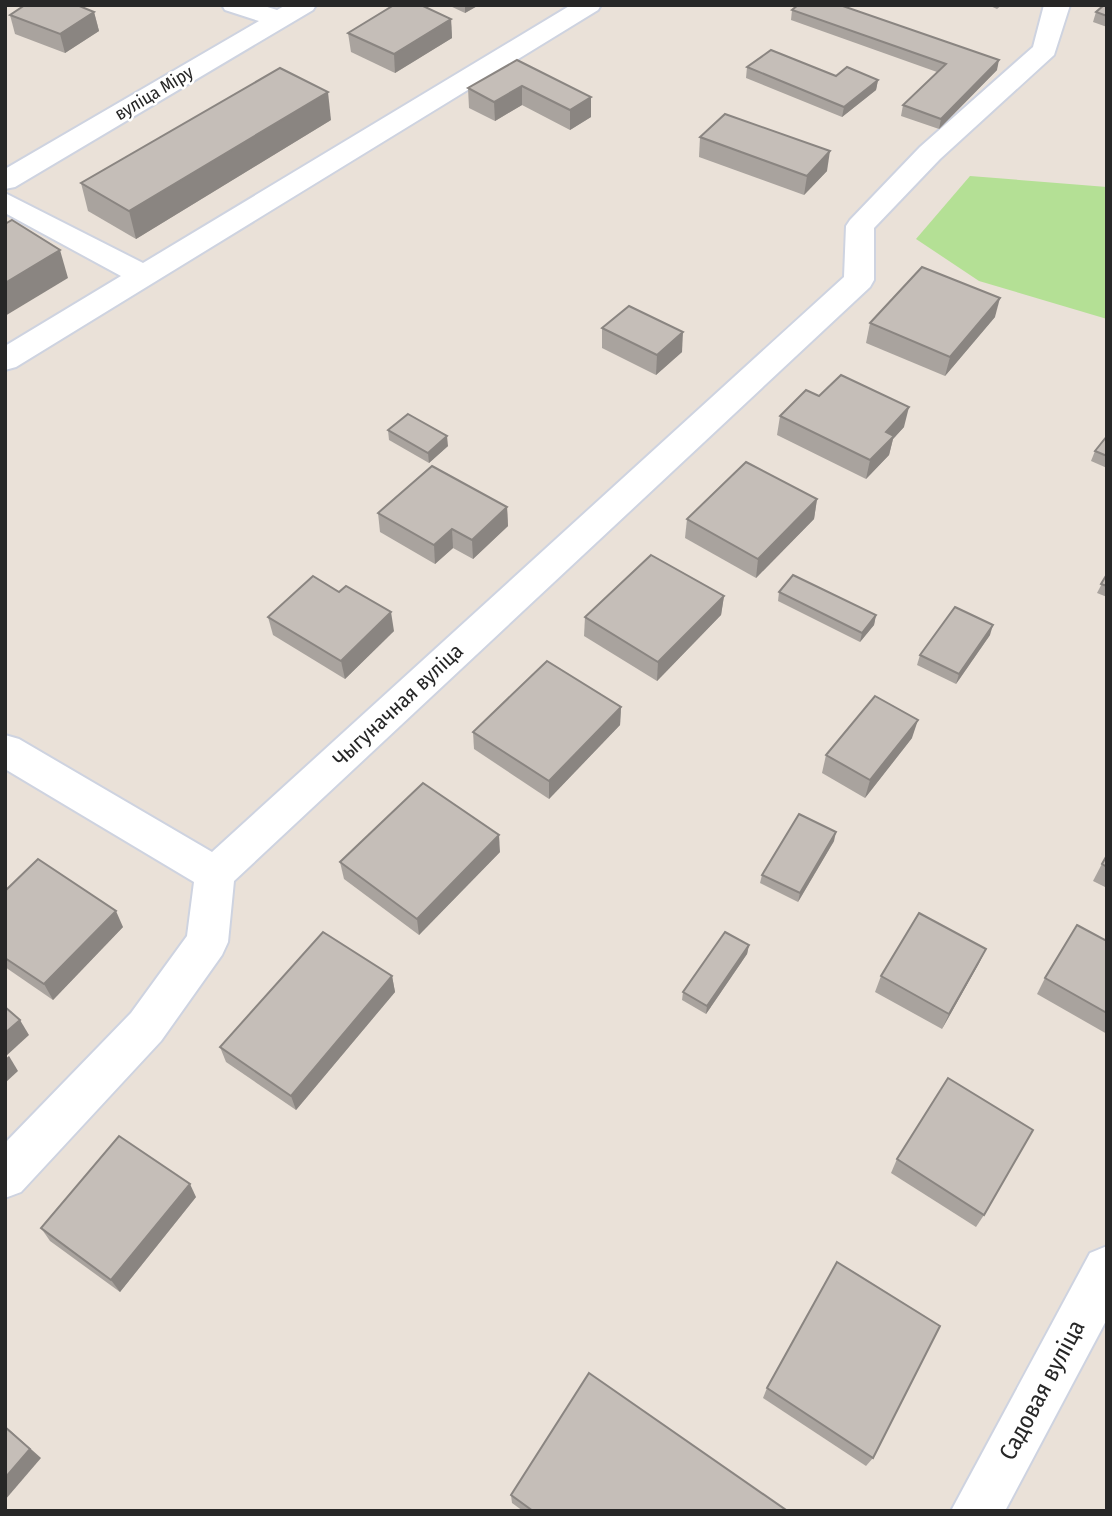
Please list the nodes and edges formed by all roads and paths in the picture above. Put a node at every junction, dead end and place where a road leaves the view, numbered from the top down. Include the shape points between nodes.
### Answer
1 (234, 5) edge
2 (304, 5) edge
3 (589, 5) edge
4 (1058, 5) edge
5 (280, 19) junction
6 (5, 181) edge
7 (5, 201) edge
8 (144, 276) junction
9 (5, 359) edge
10 (5, 750) edge
11 (215, 874) junction
12 (5, 1176) edge
13 (1107, 1270) edge
14 (977, 1511) edge

1 - 5 street
2 - 5 street, вуліца Міру
3 - 8 street
4 - 11 street, Чыгуначная вуліца via 1045,50 930,153 860,226 859,280
5 - 6 street, вуліца Міру
7 - 8 street
8 - 9 street
10 - 11 street
11 - 12 street via 207,942 146,1027
13 - 14 street, Садовая вуліца

